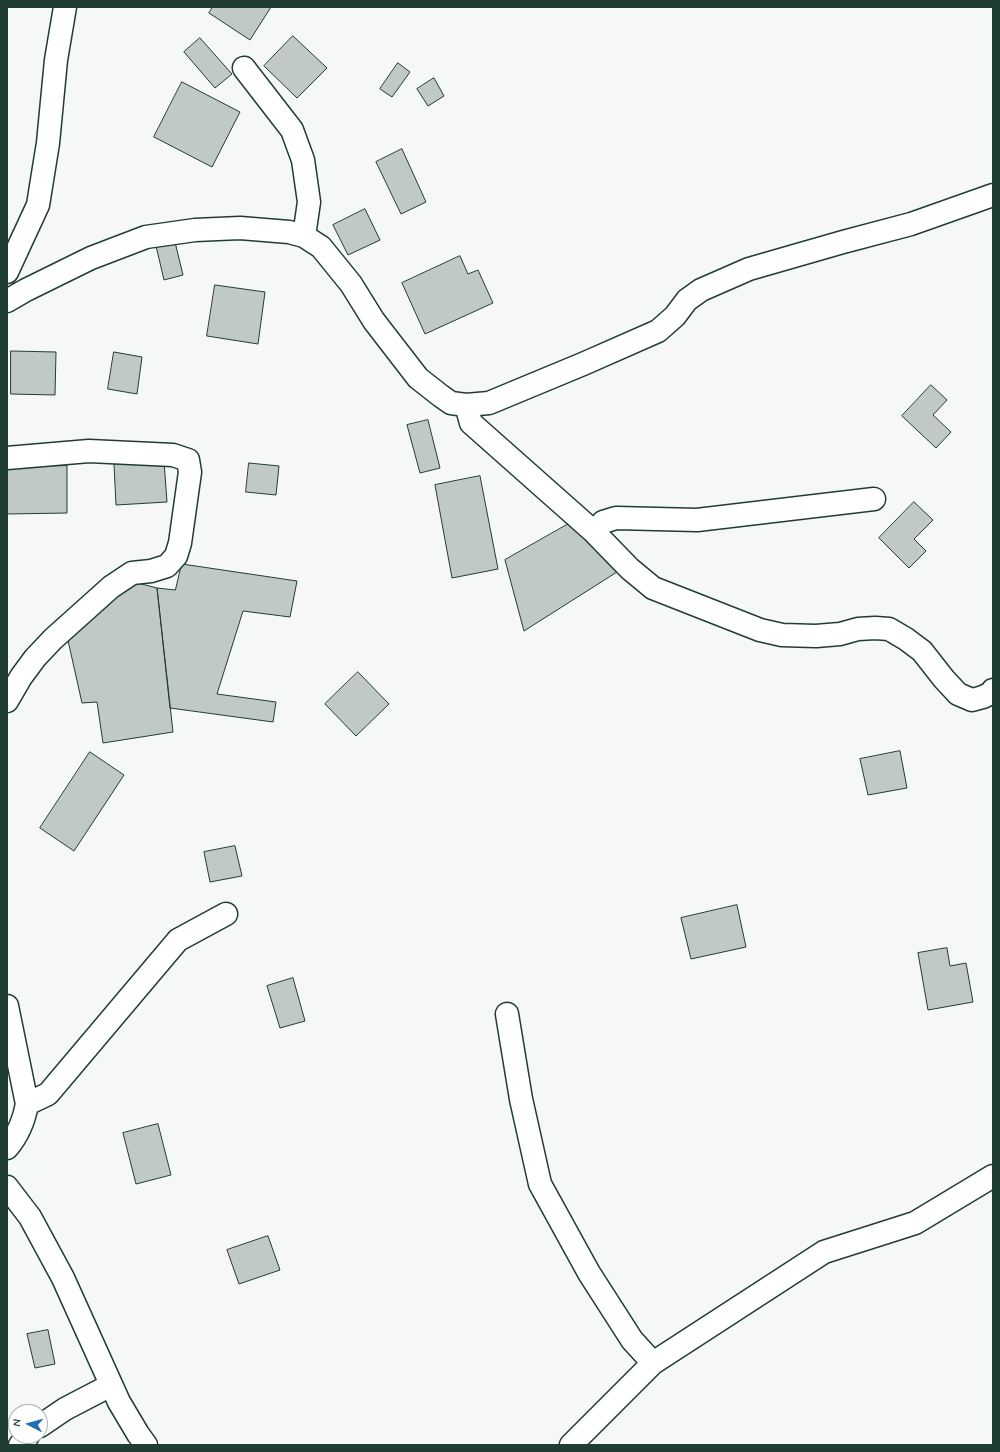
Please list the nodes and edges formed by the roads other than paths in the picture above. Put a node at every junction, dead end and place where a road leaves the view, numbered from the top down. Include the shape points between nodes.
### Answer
1 (65, 7) edge
2 (244, 68) dead end
3 (993, 195) edge
4 (304, 236) junction
5 (7, 272) edge
6 (7, 300) edge
7 (466, 405) junction
8 (7, 458) edge
9 (874, 499) dead end
10 (594, 532) junction
11 (993, 690) edge
12 (7, 701) edge
13 (226, 914) dead end
14 (7, 1006) edge
15 (506, 1014) dead end
16 (27, 1104) junction
17 (7, 1148) edge
18 (993, 1176) edge
19 (7, 1187) edge
20 (653, 1364) junction
21 (111, 1385) junction
22 (48, 1421) edge
23 (146, 1445) edge
24 (571, 1445) edge

1 - 5 street via 38,205
2 - 4 street via 292,130 303,160 309,202
3 - 7 street via 911,224 749,269 701,290 687,300 675,316 658,331 489,403
4 - 6 street via 240,228 146,236 91,258
4 - 7 street via 321,247 351,284 374,320 418,378 446,400
7 - 10 street via 471,423
8 - 12 street via 88,451 173,455 188,460 190,472 176,556 167,566 132,573 111,587 35,658
9 - 10 street via 697,520 616,518 603,522
10 - 11 street via 630,569 653,588 674,597 760,630 782,635 816,636 858,629 889,629 922,651 958,694 972,700 983,697
13 - 16 street via 178,940 48,1094
14 - 16 street
15 - 20 street via 540,1184 589,1272 632,1340
16 - 17 street via 25,1116 15,1138
18 - 20 street via 915,1223 824,1252
19 - 21 street via 30,1217 64,1278
20 - 24 street
21 - 22 street
21 - 23 street

